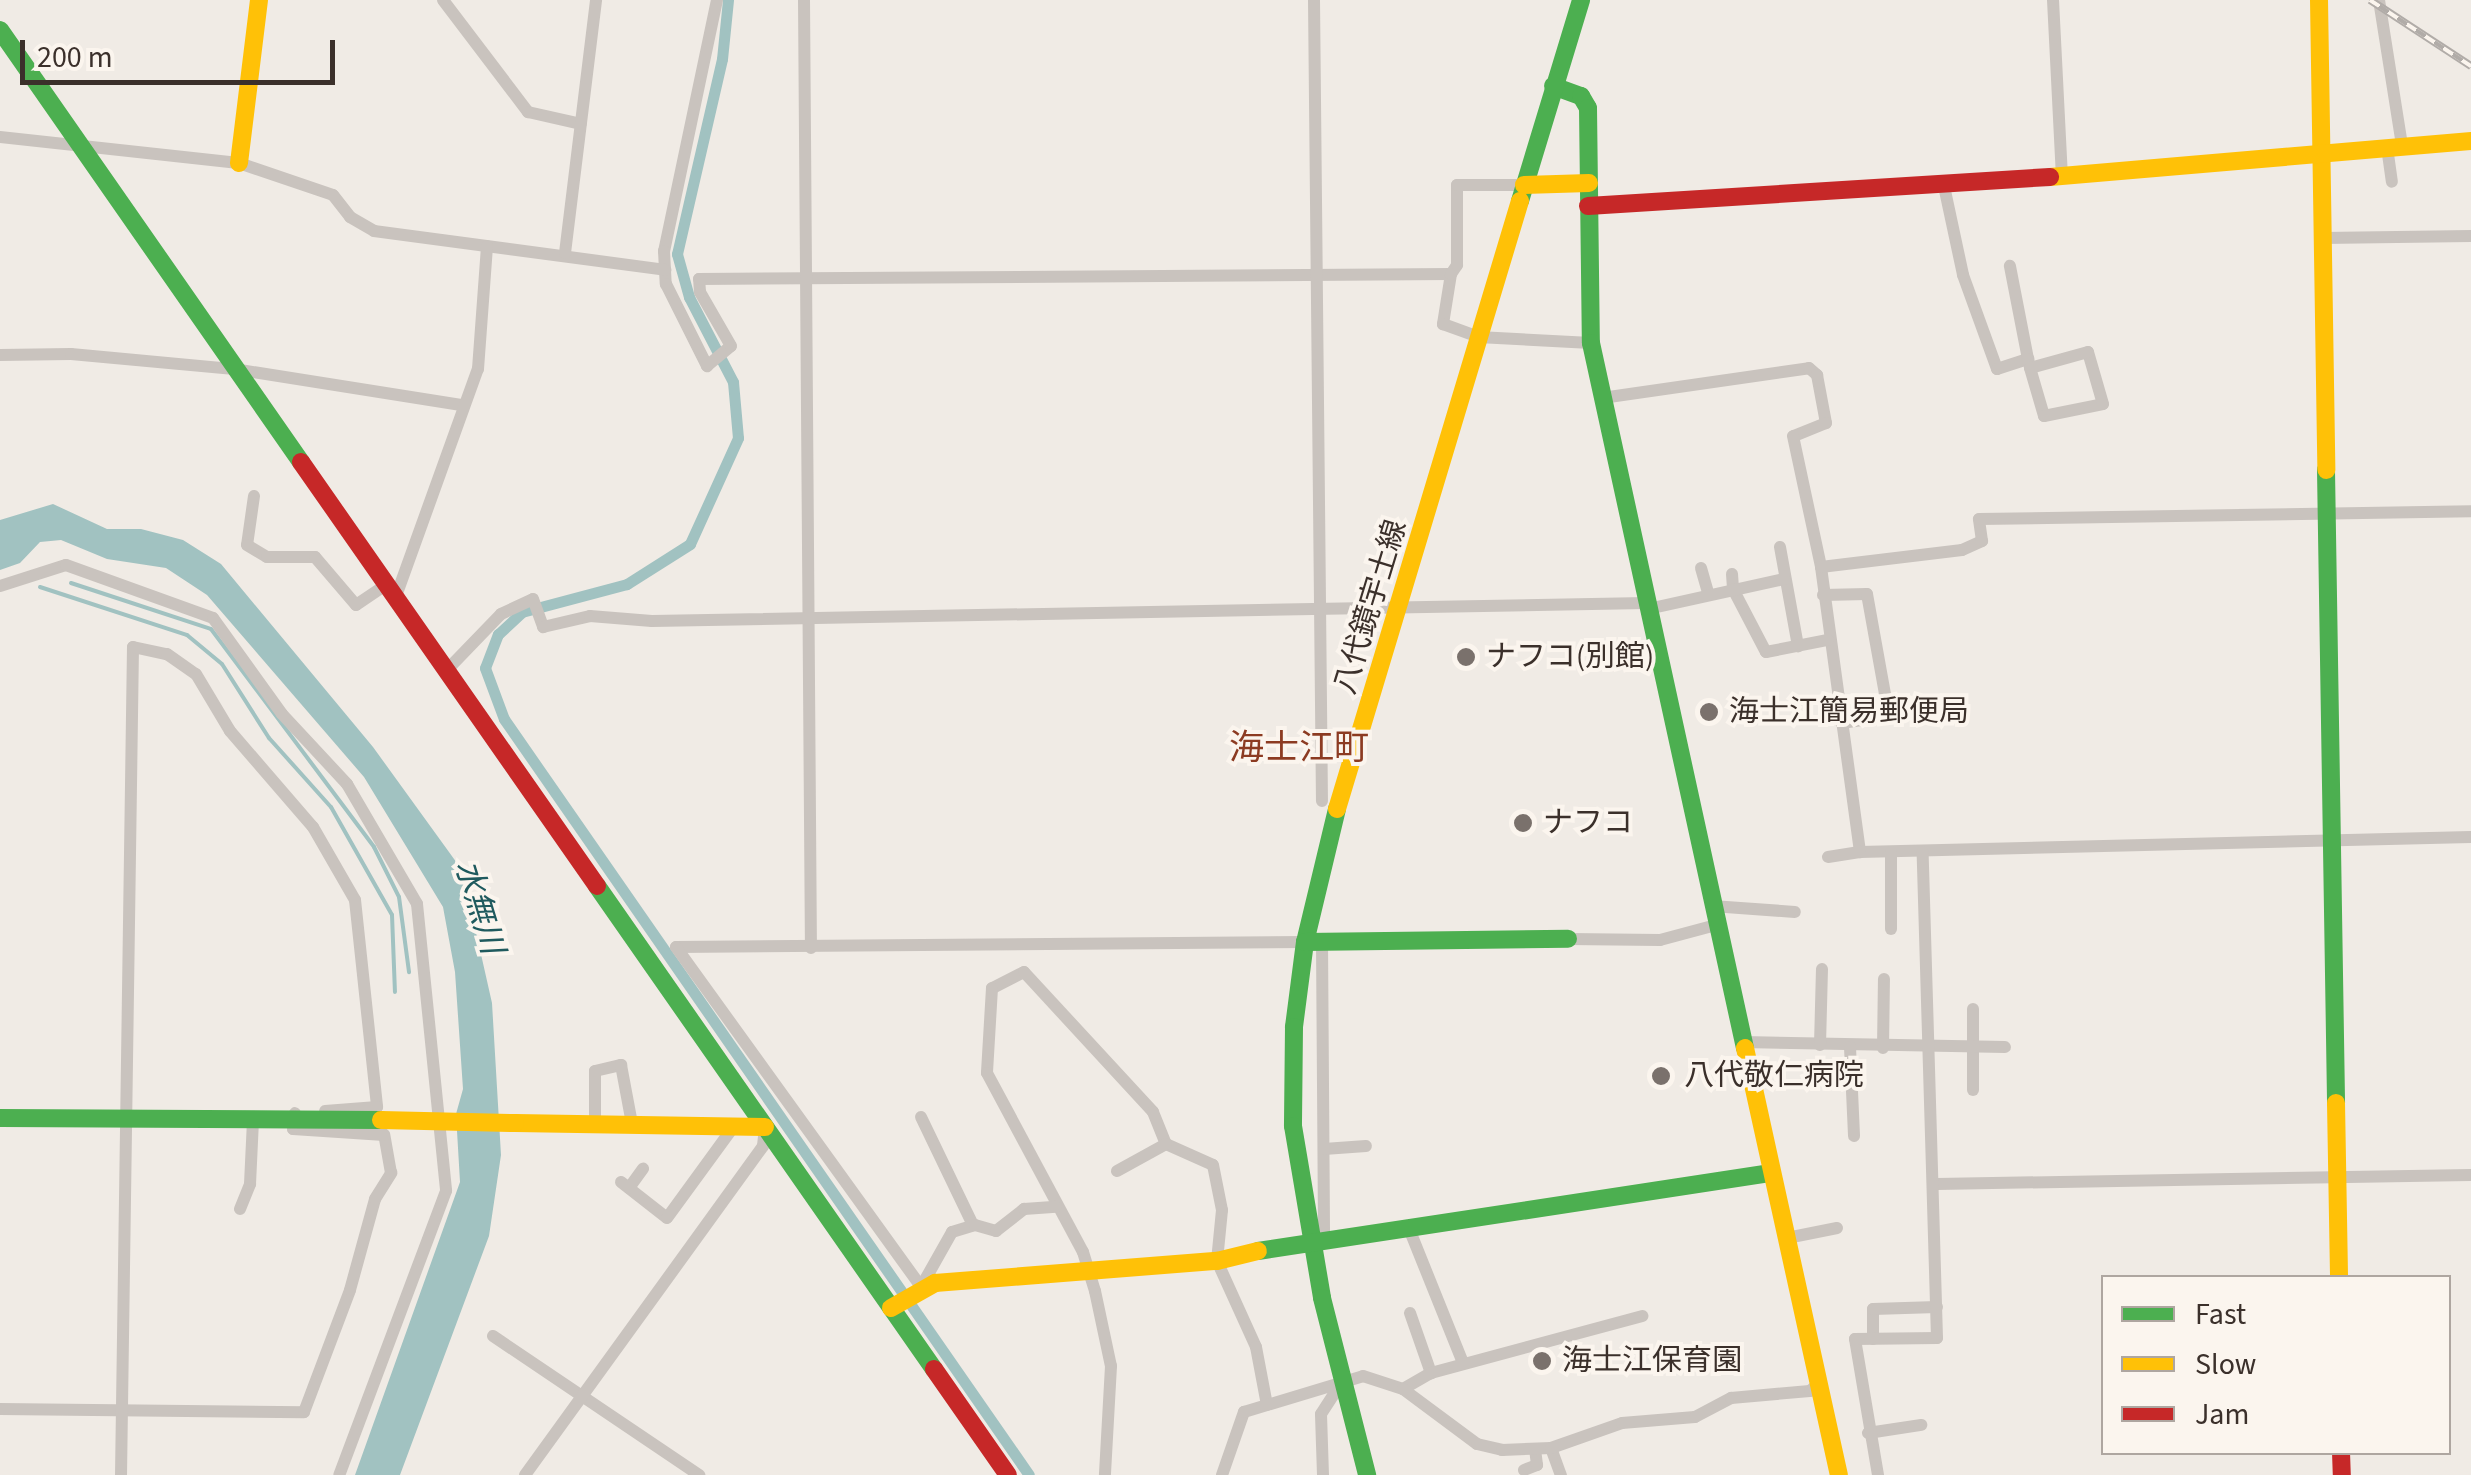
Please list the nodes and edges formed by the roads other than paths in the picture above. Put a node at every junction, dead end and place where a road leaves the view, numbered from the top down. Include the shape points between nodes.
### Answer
1 (259, 0) edge
2 (443, 0) edge
3 (596, 0) edge
4 (717, 0) edge
5 (804, 0) edge
6 (1314, 0) edge
7 (1582, 0) edge
8 (2053, 0) edge
9 (2319, 0) edge
10 (2379, 0) edge
11 (0, 30) edge
12 (1554, 86) junction
13 (581, 124) junction
14 (0, 137) edge
15 (2471, 141) edge
16 (2395, 146) junction
17 (81, 149) junction
18 (2322, 152) junction
19 (238, 163) junction
20 (2062, 176) junction
21 (1588, 182) junction
22 (2392, 182) dead end
23 (1524, 186) junction
24 (1944, 186) junction
25 (1588, 206) junction
26 (2471, 236) edge
27 (2322, 238) junction
28 (487, 246) junction
29 (566, 252) junction
30 (2010, 266) dead end
31 (665, 270) junction
32 (1451, 274) junction
33 (1317, 275) junction
34 (807, 283) junction
35 (1478, 337) junction
36 (1592, 343) junction
37 (0, 355) edge
38 (2029, 364) junction
39 (234, 369) junction
40 (1602, 398) junction
41 (462, 405) junction
42 (254, 496) dead end
43 (2471, 511) edge
44 (2329, 516) junction
45 (1780, 547) dead end
46 (1821, 567) junction
47 (1702, 568) dead end
48 (1732, 574) dead end
49 (1785, 579) junction
50 (0, 586) edge
51 (1733, 589) junction
52 (390, 592) junction
53 (1708, 594) junction
54 (1823, 595) junction
55 (1403, 602) junction
56 (1647, 606) junction
57 (1319, 608) junction
58 (808, 616) junction
59 (1828, 640) junction
60 (1798, 646) junction
61 (446, 671) junction
62 (1842, 723) junction
63 (1319, 763) junction
64 (1349, 772) junction
65 (1322, 801) dead end
66 (2471, 838) edge
67 (2333, 840) junction
68 (1860, 852) junction
69 (1891, 852) junction
70 (1923, 852) junction
71 (1828, 857) dead end
72 (1795, 912) dead end
73 (1714, 916) junction
74 (1891, 929) dead end
75 (1568, 939) joint
76 (1313, 942) junction
77 (1032, 946) junction
78 (812, 948) junction
79 (1822, 969) dead end
80 (1024, 972) junction
81 (1884, 980) dead end
82 (1973, 1009) dead end
83 (1742, 1042) junction
84 (1820, 1045) junction
85 (1971, 1046) junction
86 (2004, 1047) dead end
87 (1850, 1048) junction
88 (1883, 1048) junction
89 (1926, 1050) junction
90 (1973, 1090) dead end
91 (920, 1117) dead end
92 (0, 1118) edge
93 (128, 1120) junction
94 (254, 1120) junction
95 (291, 1120) junction
96 (595, 1124) junction
97 (632, 1124) junction
98 (734, 1126) junction
99 (765, 1127) junction
100 (1854, 1136) dead end
101 (1166, 1144) junction
102 (1366, 1146) dead end
103 (1324, 1148) junction
104 (643, 1169) dead end
105 (1117, 1171) dead end
106 (1771, 1173) junction
107 (2471, 1175) edge
108 (2338, 1177) junction
109 (1937, 1184) junction
110 (1056, 1207) junction
111 (240, 1208) dead end
112 (973, 1225) junction
113 (1838, 1228) dead end
114 (1410, 1232) junction
115 (1317, 1238) junction
116 (1787, 1238) junction
117 (1218, 1260) junction
118 (1087, 1270) junction
119 (2339, 1275) edge
120 (921, 1287) junction
121 (1936, 1307) junction
122 (891, 1308) junction
123 (1410, 1313) dead end
124 (1642, 1316) dead end
125 (493, 1336) dead end
126 (1873, 1339) junction
127 (1464, 1364) junction
128 (1431, 1373) junction
129 (1342, 1382) junction
130 (1819, 1383) junction
131 (1403, 1389) junction
132 (586, 1394) junction
133 (1267, 1405) junction
134 (0, 1409) edge
135 (122, 1410) junction
136 (1921, 1424) dead end
137 (1868, 1433) junction
138 (1550, 1448) junction
139 (1534, 1449) junction
140 (1524, 1470) dead end
141 (1006, 1474) edge
142 (121, 1475) edge
143 (339, 1475) edge
144 (525, 1475) edge
145 (698, 1475) edge
146 (1106, 1475) edge
147 (1222, 1475) edge
148 (1323, 1475) edge
149 (1367, 1475) edge
150 (1561, 1475) edge
151 (1839, 1475) edge
152 (1878, 1475) edge

1 - 19 street
2 - 13 street via 528,112
3 - 13 street
4 - 31 street via 669,221
5 - 34 street
6 - 33 street
7 - 12 street, 八代鏡宇土線
8 - 20 street
9 - 18 street
10 - 16 street
11 - 17 street
12 - 21 street via 1581,96 1588,108
12 - 23 street, 八代鏡宇土線
13 - 29 street
14 - 17 street
15 - 16 street
16 - 18 street
16 - 22 street
17 - 19 street
17 - 39 street
18 - 20 street
18 - 27 street
19 - 28 street via 332,195 350,218 374,231
20 - 24 street
21 - 23 street
21 - 25 street
23 - 32 street via 1457,185
23 - 35 street, 八代鏡宇土線
24 - 25 street
24 - 38 street via 1963,275 1998,369
25 - 36 street
26 - 27 street
27 - 44 street
28 - 29 street
28 - 41 street via 478,369
29 - 31 street
30 - 38 street
31 - 34 street via 708,366 731,352 699,279
32 - 33 street
32 - 35 street via 1443,324
33 - 34 street
33 - 57 street
34 - 58 street
35 - 36 street
35 - 55 street, 八代鏡宇土線
36 - 40 street
37 - 39 street via 71,354
38 - 38 street via 2088,352 2103,404 2044,416
39 - 41 street
39 - 52 street
40 - 46 street via 1810,368 1822,383 1826,422 1793,436
40 - 56 street
41 - 52 street
42 - 52 street via 247,545 267,558 315,556 356,605
43 - 44 street
44 - 46 street via 1979,519 1982,542 1962,550
44 - 67 street
45 - 49 street
46 - 54 street
47 - 53 street
48 - 51 street
49 - 51 street
49 - 60 street
50 - 143 street via 66,566 213,618 282,714 347,784 408,880 420,924 446,1191
51 - 53 street
51 - 60 street via 1766,652
52 - 61 street
53 - 56 street
54 - 59 street
54 - 62 street via 1867,594 1889,716
55 - 56 street
55 - 57 street
55 - 64 street, 八代鏡宇土線
56 - 73 street
57 - 58 street
57 - 63 street
58 - 61 street via 590,616 543,628 534,598 501,614
58 - 78 street
59 - 60 street
59 - 62 street
61 - 99 street
62 - 68 street
63 - 64 street
63 - 65 street
64 - 76 street, 八代鏡宇土線
66 - 67 street
67 - 70 street
67 - 108 street
68 - 69 street
68 - 71 street
69 - 70 street
69 - 74 street
70 - 89 street
72 - 73 street
73 - 75 street via 1660,940
73 - 83 street
75 - 76 street
76 - 77 street
76 - 103 street
76 - 115 street, 八代鏡宇土線 via 1294,1027 1293,1126
77 - 78 street
77 - 80 street
78 - 120 street via 676,947
79 - 84 street
80 - 101 street via 1153,1112
80 - 110 street via 992,988 987,1074
81 - 88 street
82 - 85 street
83 - 84 street
83 - 106 street
84 - 87 street
85 - 86 street
85 - 89 street
85 - 90 street
87 - 88 street
87 - 100 street
88 - 89 street
89 - 109 street
91 - 112 street
92 - 93 street
93 - 94 street
93 - 95 street via 133,648 167,654 196,674 230,731 313,827 355,900 377,1106 296,1112
93 - 135 street
94 - 95 street
94 - 111 street via 250,1184
95 - 96 street, bridge
95 - 135 street via 293,1128 384,1135 391,1172 375,1199 350,1290 304,1412
96 - 97 street
96 - 97 street via 596,1071 621,1065
97 - 98 street
98 - 99 street
98 - 104 street via 667,1218 625,1185
99 - 122 street
99 - 132 street via 763,1146
101 - 105 street
101 - 117 street via 1213,1165 1222,1210
102 - 103 street
103 - 115 street
106 - 114 street
106 - 116 street
107 - 108 street
108 - 109 street
108 - 119 street
109 - 121 street
110 - 112 street via 1024,1209 996,1232
110 - 118 street
112 - 120 street via 952,1232
113 - 116 street
114 - 115 street
114 - 127 street
115 - 117 street
115 - 129 street, 八代鏡宇土線
116 - 130 street
117 - 118 street
117 - 133 street via 1256,1347
118 - 120 street
118 - 146 street via 1111,1366
120 - 122 street
121 - 126 street via 1937,1338
121 - 126 street via 1870,1306
122 - 141 street
123 - 128 street
124 - 127 street
125 - 132 street
126 - 137 street via 1855,1339
127 - 128 street
128 - 131 street
129 - 131 street via 1380,1378
129 - 133 street
129 - 148 street via 1321,1414
129 - 149 street, 八代鏡宇土線
130 - 138 street via 1810,1391 1731,1398 1695,1417 1622,1423
130 - 151 street
131 - 139 street via 1476,1444
132 - 144 street
132 - 145 street
133 - 147 street via 1244,1412
134 - 135 street
135 - 142 street
136 - 137 street
137 - 152 street
138 - 139 street
138 - 150 street
139 - 140 street via 1538,1466

